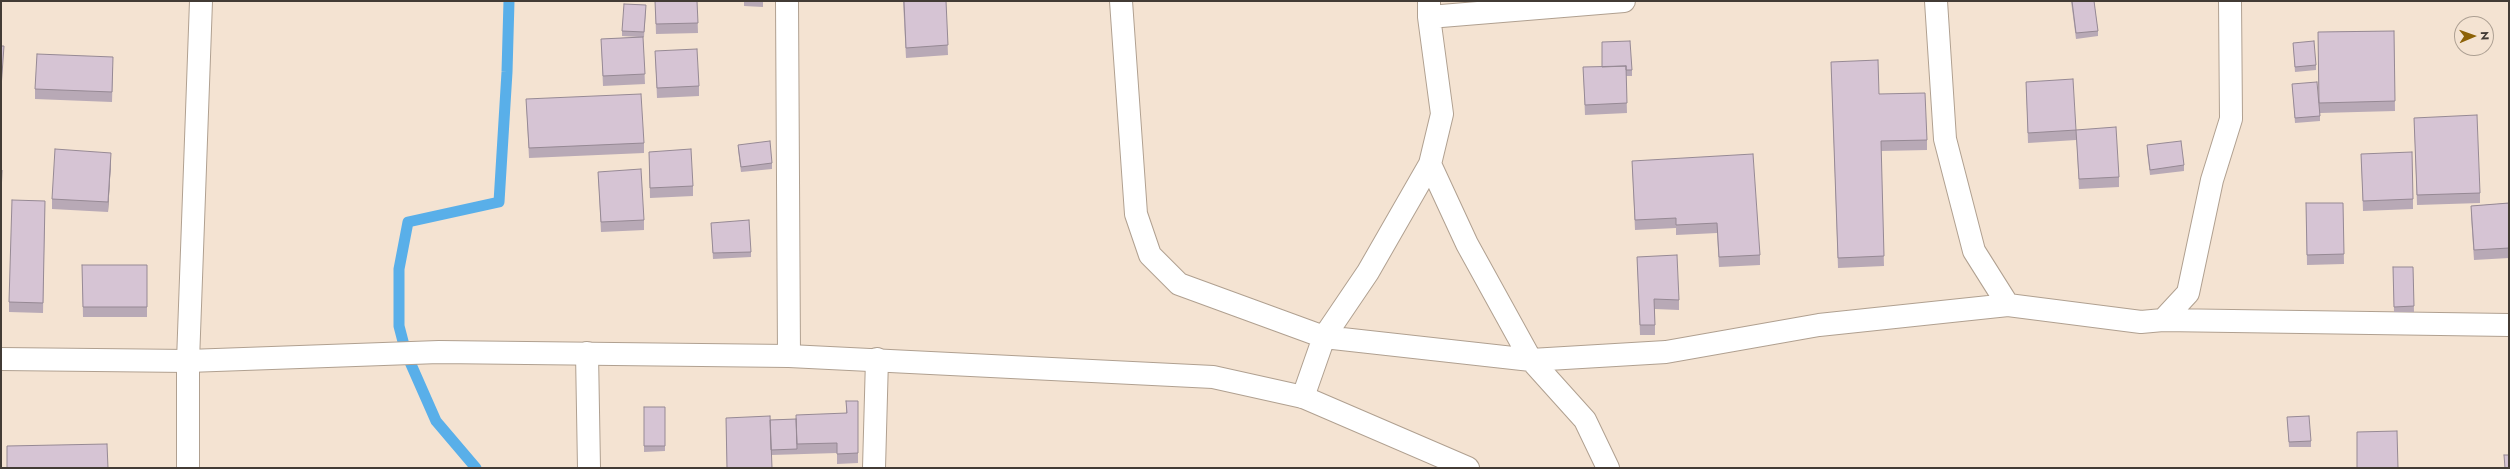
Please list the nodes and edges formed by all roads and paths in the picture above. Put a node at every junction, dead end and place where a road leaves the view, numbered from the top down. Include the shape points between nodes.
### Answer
1 (202, 1) edge
2 (787, 1) edge
3 (1121, 1) edge
4 (1624, 1) edge
5 (1936, 1) edge
6 (2230, 1) edge
7 (1429, 9) edge
8 (1430, 164) junction
9 (2008, 305) junction
10 (2163, 320) junction
11 (2509, 325) edge
12 (1324, 337) junction
13 (587, 353) junction
14 (789, 356) junction
15 (1, 359) edge
16 (877, 359) junction
17 (1531, 360) junction
18 (188, 361) junction
19 (1303, 397) junction
20 (188, 468) edge
21 (588, 468) edge
22 (874, 468) edge
23 (1468, 468) edge
24 (1608, 468) edge

1 - 18 street
2 - 14 street
3 - 12 street via 1136,214 1150,255 1179,284
4 - 7 street
5 - 9 street via 1945,139 1974,251
6 - 10 street via 2230,119 2212,180 2188,293
7 - 8 street via 1442,114
8 - 12 street via 1368,272
8 - 17 street via 1467,244
9 - 10 street via 2141,322
9 - 17 street via 1819,325 1666,352
10 - 11 street
12 - 17 street
12 - 19 street
13 - 14 street
13 - 18 street via 439,352
13 - 21 street
14 - 16 street
15 - 18 street
16 - 19 street via 1213,377
16 - 22 street
17 - 24 street via 1585,420
18 - 20 street
19 - 23 street

